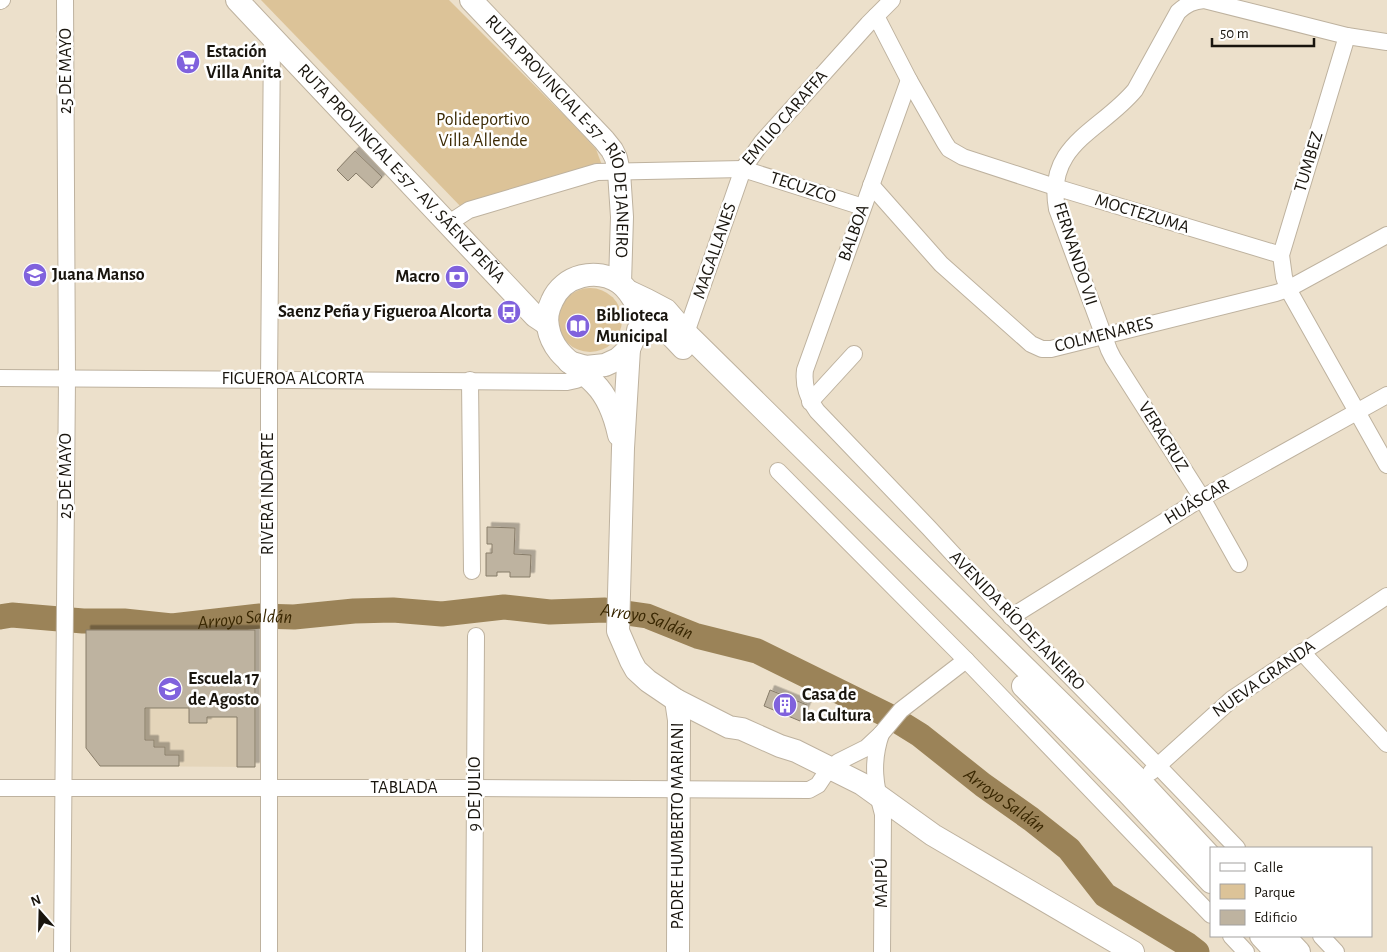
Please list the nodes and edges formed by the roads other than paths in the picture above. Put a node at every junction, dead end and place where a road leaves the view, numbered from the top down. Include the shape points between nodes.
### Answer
1 (65, 0) edge
2 (237, 0) edge
3 (472, 0) edge
4 (892, 0) edge
5 (876, 16) junction
6 (272, 36) junction
7 (1347, 36) junction
8 (1387, 42) edge
9 (909, 80) junction
10 (743, 169) junction
11 (619, 172) junction
12 (871, 186) junction
13 (1054, 188) junction
14 (863, 207) junction
15 (449, 224) junction
16 (1387, 235) edge
17 (1281, 256) junction
18 (625, 288) junction
19 (1288, 288) junction
20 (547, 324) junction
21 (686, 333) junction
22 (1102, 335) junction
23 (634, 339) junction
24 (854, 354) dead end
25 (586, 367) junction
26 (0, 378) edge
27 (67, 378) junction
28 (269, 380) junction
29 (470, 380) junction
30 (808, 395) junction
31 (1387, 395) edge
32 (1357, 412) junction
33 (622, 448) junction
34 (1387, 465) edge
35 (778, 471) dead end
36 (1202, 498) junction
37 (1239, 564) dead end
38 (472, 571) dead end
39 (1387, 596) edge
40 (1011, 617) junction
41 (476, 636) dead end
42 (620, 636) junction
43 (1302, 652) junction
44 (966, 660) junction
45 (676, 700) junction
46 (742, 729) junction
47 (881, 734) junction
48 (1387, 744) edge
49 (1159, 767) junction
50 (821, 778) junction
51 (1134, 787) junction
52 (0, 788) edge
53 (63, 788) junction
54 (475, 788) junction
55 (269, 789) junction
56 (679, 790) junction
57 (872, 802) junction
58 (1236, 847) edge
59 (1210, 856) edge
60 (1210, 881) edge
61 (1210, 913) edge
62 (1232, 937) edge
63 (1262, 937) edge
64 (1285, 937) edge
65 (1322, 937) edge
66 (62, 952) edge
67 (269, 952) edge
68 (474, 952) edge
69 (678, 952) edge
70 (882, 952) edge
71 (1133, 952) edge
72 (1246, 952) edge
73 (1276, 952) edge
74 (1299, 952) edge
75 (1336, 952) edge

1 - 27 street, 25 DE MAYO
2 - 6 main road, RUTA PROVINCIAL E-57 - AV. SÁENZ PEÑA
3 - 11 main road, RUTA PROVINCIAL E-57 - RÍO DE JANEIRO via 604,140 616,158
4 - 5 street, EMILIO CARAFFA
5 - 9 street, MOCTEZUMA
5 - 10 street, EMILIO CARAFFA via 762,142
6 - 15 main road, RUTA PROVINCIAL E-57 - AV. SÁENZ PEÑA
6 - 28 street, RIVERA INDARTE
7 - 8 street, FERNANDO VII
7 - 13 street, FERNANDO VII via 1204,0 1186,5 1178,12 1135,90 1068,151 1056,175
7 - 17 street, TUMBEZ
9 - 12 street, BALBOA
9 - 13 street, MOCTEZUMA via 945,143 954,152
10 - 11 street, EMILIO CARAFFA
10 - 14 street, TECUZCO
10 - 21 street, MAGALLANES
11 - 15 street, EMILIO CARAFFA via 597,172 468,210
11 - 18 main road, RUTA PROVINCIAL E-57 - RÍO DE JANEIRO
12 - 14 street, BALBOA
12 - 22 street, COLMENARES via 941,264 1035,347 1051,349
13 - 17 street, MOCTEZUMA
13 - 22 street, FERNANDO VII via 1057,209
14 - 30 street, BALBOA via 805,370
15 - 20 main road, RUTA PROVINCIAL E-57 - AV. SÁENZ PEÑA via 535,316
16 - 19 street, COLMENARES
17 - 19 street, TUMBEZ
18 - 20 main road via 600,275 578,277 554,295 548,309
18 - 21 main road via 666,310
18 - 23 main road via 636,304 639,316
19 - 22 street, COLMENARES via 1263,297
19 - 32 street
20 - 25 main road via 557,350
21 - 51 main road
22 - 36 street, VERACRUZ via 1113,358
23 - 25 main road via 618,359
23 - 33 main road
23 - 51 main road via 653,326 665,330 988,651
24 - 30 street
25 - 29 street, FIGUEROA ALCORTA via 576,380 566,382
25 - 33 main road via 607,400
26 - 27 street, FIGUEROA ALCORTA
27 - 28 street, FIGUEROA ALCORTA
27 - 53 street, 25 DE MAYO
28 - 29 street, FIGUEROA ALCORTA
28 - 55 street, RIVERA INDARTE
29 - 38 street
30 - 40 street, AVENIDA RÍO DE JANEIRO via 817,411
31 - 32 street, HUÁSCAR
32 - 34 street
32 - 36 street, HUÁSCAR
33 - 42 main road
35 - 44 street
36 - 37 street, VERACRUZ
36 - 40 street, HUÁSCAR
39 - 43 street, NUEVA GRANDA
40 - 49 street, AVENIDA RÍO DE JANEIRO
41 - 54 street, 9 DE JULIO
42 - 45 main road via 636,670
42 - 46 main road via 657,670 734,717
43 - 48 street
43 - 49 street, NUEVA GRANDA via 1232,698
44 - 47 street via 901,710
44 - 61 street
45 - 46 main road
45 - 56 main road, PADRE HUMBERTO MARIANI
46 - 50 main road via 780,746 792,759
47 - 50 street via 866,748 838,762
47 - 57 street, MAIPÚ via 874,764
49 - 51 street, NUEVA GRANDA
49 - 58 street, AVENIDA RÍO DE JANEIRO
50 - 56 street, TABLADA
50 - 57 main road
51 - 59 main road
51 - 60 main road
52 - 53 street, TABLADA
53 - 55 street, TABLADA
53 - 66 street, 25 DE MAYO
54 - 55 street, TABLADA
54 - 56 street, TABLADA
54 - 68 street, 9 DE JULIO
55 - 67 street, RIVERA INDARTE
56 - 69 main road, PADRE HUMBERTO MARIANI
57 - 70 street, MAIPÚ
57 - 71 main road
62 - 72 street
63 - 73 main road
64 - 74 main road
65 - 75 street

